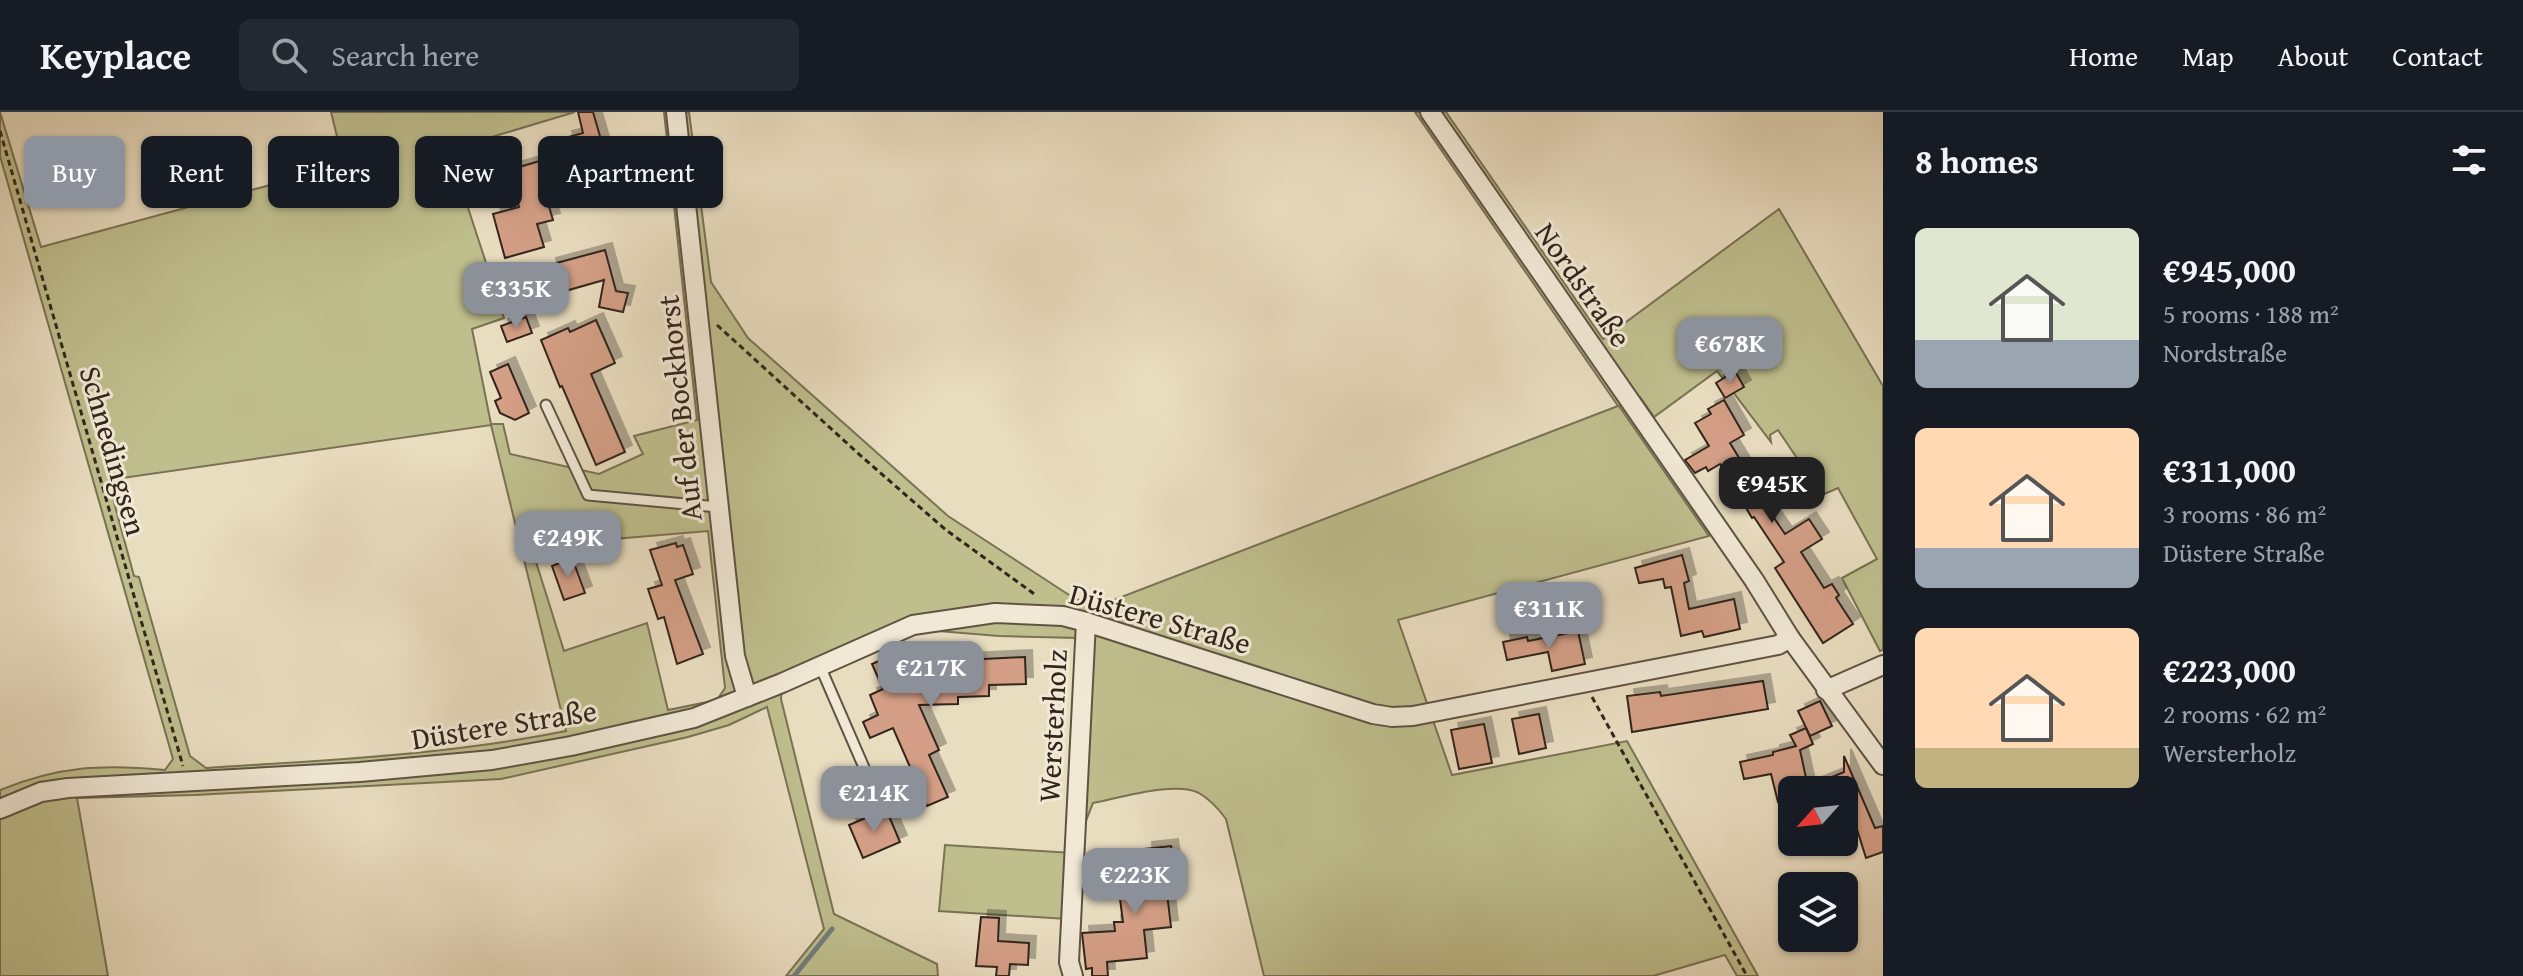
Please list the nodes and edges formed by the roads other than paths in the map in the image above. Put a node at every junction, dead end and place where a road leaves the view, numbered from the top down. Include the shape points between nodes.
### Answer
1 (676, 112) edge
2 (1430, 112) edge
3 (546, 405) dead end
4 (718, 507) junction
5 (1086, 622) junction
6 (1790, 638) junction
7 (1883, 665) edge
8 (820, 666) junction
9 (1826, 690) junction
10 (747, 697) junction
11 (1883, 765) edge
12 (869, 779) dead end
13 (0, 809) edge
14 (1073, 976) edge

1 - 4 street, Auf der Bockhorst
2 - 6 street, Nordstraße
3 - 4 lane via 588,495
4 - 10 street, Auf der Bockhorst via 735,656
5 - 6 street, Düstere Straße via 1392,717 1778,645
5 - 8 street, Düstere Straße via 995,613 913,625
5 - 14 street, Wersterholz via 1069,962
6 - 9 street, Nordstraße
7 - 9 street
8 - 10 street, Düstere Straße
8 - 12 lane
9 - 11 street, Nordstraße
10 - 13 street, Düstere Straße via 680,722 492,760 68,788 41,792

